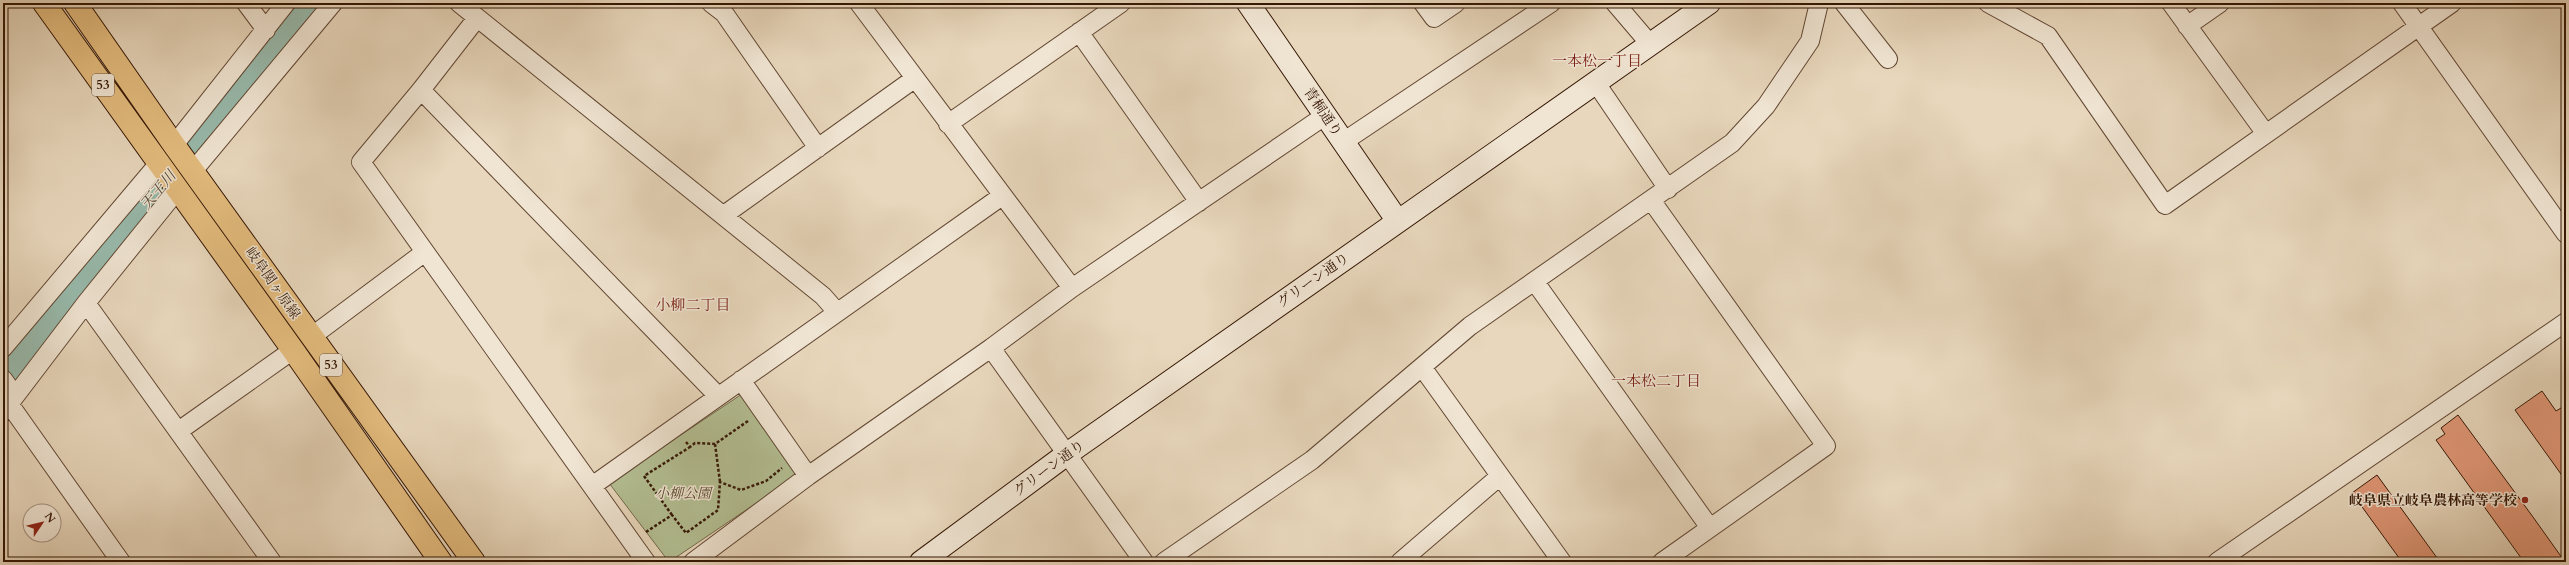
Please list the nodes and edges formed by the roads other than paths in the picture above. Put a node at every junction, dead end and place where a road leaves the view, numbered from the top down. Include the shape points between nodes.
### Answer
1 (44, 3) edge
2 (75, 3) edge
3 (246, 3) edge
4 (286, 3) edge
5 (333, 3) edge
6 (459, 3) edge
7 (711, 3) edge
8 (860, 3) edge
9 (1121, 3) edge
10 (1248, 3) edge
11 (1423, 3) edge
12 (1456, 3) edge
13 (1550, 3) edge
14 (1615, 3) edge
15 (1708, 3) edge
16 (1819, 3) edge
17 (1844, 3) edge
18 (1988, 3) edge
19 (2172, 3) edge
20 (2220, 3) edge
21 (2402, 3) edge
22 (2452, 3) edge
23 (477, 18) junction
24 (2187, 26) junction
25 (2420, 26) junction
26 (266, 30) junction
27 (1079, 32) junction
28 (1650, 44) junction
29 (1888, 59) dead end
30 (914, 79) junction
31 (1596, 82) junction
32 (421, 90) junction
33 (1326, 115) junction
34 (948, 124) junction
35 (2266, 134) junction
36 (1344, 142) junction
37 (175, 146) junction
38 (818, 148) junction
39 (192, 169) junction
40 (169, 176) junction
41 (1668, 189) junction
42 (1002, 196) junction
43 (1651, 200) junction
44 (1199, 202) junction
45 (724, 215) junction
46 (1397, 220) junction
47 (2566, 234) edge
48 (425, 252) junction
49 (1535, 282) junction
50 (1072, 288) junction
51 (86, 303) junction
52 (837, 312) junction
53 (2566, 322) edge
54 (311, 337) junction
55 (3, 348) edge
56 (991, 348) junction
57 (293, 350) junction
58 (1422, 367) junction
59 (3, 379) edge
60 (741, 380) junction
61 (718, 396) junction
62 (6, 408) edge
63 (180, 430) junction
64 (1067, 454) junction
65 (808, 476) junction
66 (1500, 476) junction
67 (592, 486) junction
68 (1710, 528) junction
69 (121, 562) edge
70 (272, 562) edge
71 (441, 562) edge
72 (474, 562) edge
73 (646, 562) edge
74 (693, 562) edge
75 (920, 562) edge
76 (1144, 562) edge
77 (1164, 562) edge
78 (1400, 562) edge
79 (1562, 562) edge
80 (1662, 562) edge
81 (2217, 562) edge

1 - 40 main road, 岐阜関ヶ原線 / 53
2 - 37 main road, 岐阜関ヶ原線 / 53
3 - 26 street
4 - 26 street
5 - 39 street
6 - 23 street
7 - 38 street via 724,13
8 - 30 street
9 - 27 street
10 - 33 street, 青桐通り
11 - 12 street via 1434,18
13 - 36 street
14 - 28 street
15 - 28 street, グリーン通り
16 - 41 street via 1810,41 1766,106 1732,143
17 - 29 street
18 - 35 street via 2048,36 2165,205
19 - 24 street
20 - 24 street
21 - 25 street
22 - 25 street
23 - 32 street
23 - 45 street
24 - 35 street
25 - 35 street
25 - 47 street
26 - 37 street
27 - 34 street
27 - 44 street
28 - 31 street, グリーン通り
30 - 34 street
30 - 38 street
31 - 41 street
31 - 46 street, グリーン通り
32 - 48 street via 361,162
32 - 61 street
33 - 36 street, 青桐通り
33 - 44 street
34 - 42 street
36 - 46 street, 青桐通り
37 - 39 main road, 岐阜関ヶ原線 / 53
38 - 45 street
39 - 54 main road, 岐阜関ヶ原線 / 53
40 - 51 street
40 - 55 street
40 - 57 main road, 岐阜関ヶ原線 / 53
41 - 43 street
42 - 50 street
42 - 52 street
43 - 49 street
43 - 68 street via 1826,446
44 - 50 street
45 - 52 street via 823,296
46 - 64 street, グリーン通り
48 - 54 street
48 - 67 street
49 - 58 street via 1470,326
49 - 68 street
50 - 56 street
51 - 62 street
51 - 63 street
52 - 60 street
53 - 81 street
54 - 72 main road, 岐阜関ヶ原線 / 53
56 - 64 street
56 - 65 street
57 - 63 street
57 - 71 main road, 岐阜関ヶ原線 / 53
58 - 66 street
58 - 77 street via 1312,460
59 - 62 street via 10,389
60 - 61 street
60 - 65 street
61 - 67 street
62 - 69 street
63 - 70 street
64 - 75 street, グリーン通り
64 - 76 street
65 - 74 street
66 - 78 street
66 - 79 street
67 - 73 street
68 - 80 street

